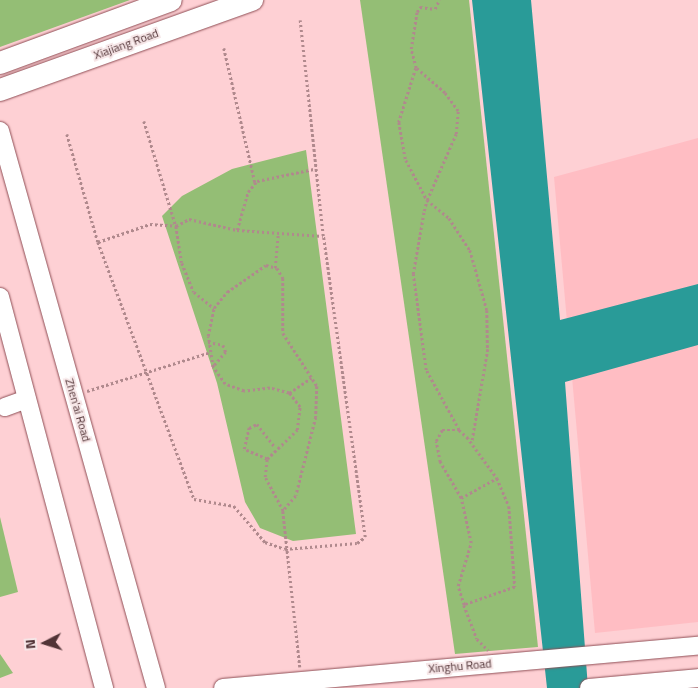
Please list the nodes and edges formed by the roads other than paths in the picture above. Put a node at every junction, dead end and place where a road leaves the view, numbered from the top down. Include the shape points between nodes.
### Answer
1 (171, 0) edge
2 (252, 0) edge
3 (0, 63) edge
4 (0, 90) edge
5 (0, 131) edge
6 (0, 297) edge
7 (27, 399) junction
8 (5, 407) dead end
9 (698, 646) edge
10 (698, 678) edge
11 (104, 688) edge
12 (156, 688) edge
13 (223, 688) edge
14 (594, 688) edge

1 - 3 main road, Xiajiang Road
2 - 4 main road, Xiajiang Road
5 - 12 street, Zhen'ai Road
6 - 7 street
7 - 8 street
7 - 11 street
9 - 13 street, Xinghu Road
10 - 14 street

